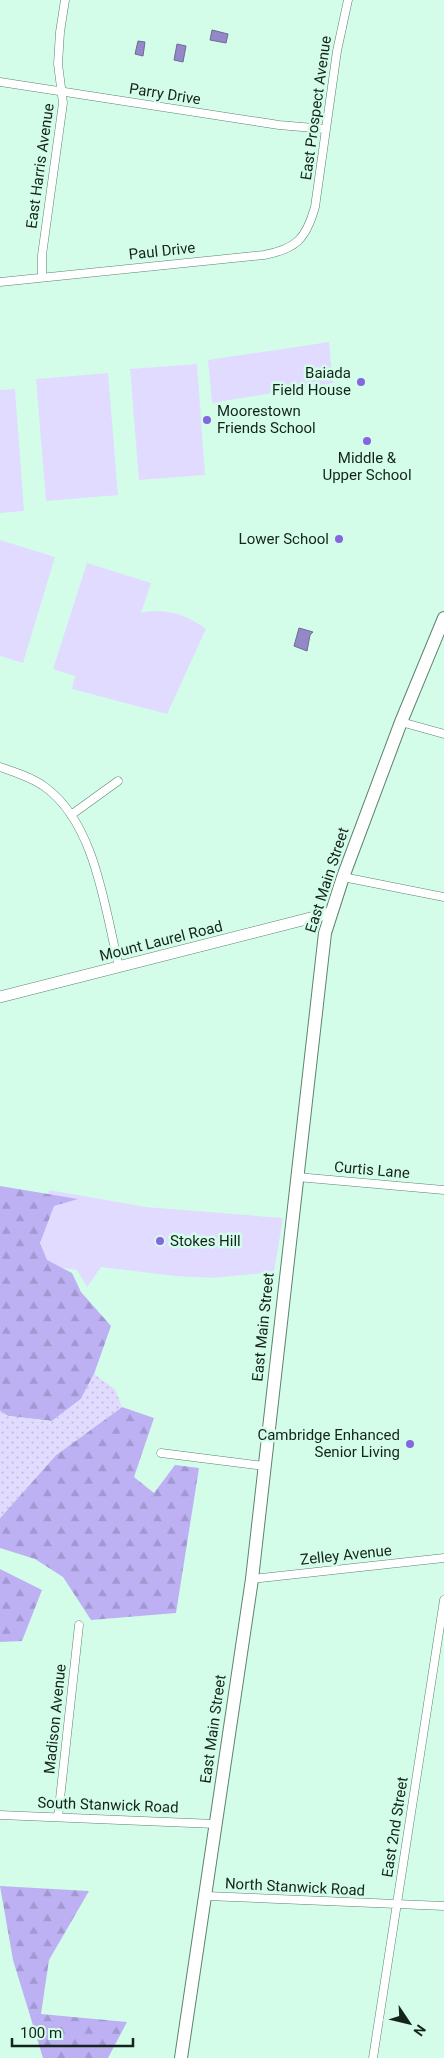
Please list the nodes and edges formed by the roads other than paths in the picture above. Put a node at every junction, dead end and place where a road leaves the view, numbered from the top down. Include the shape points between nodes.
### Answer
1 (65, 0) edge
2 (348, 0) edge
3 (0, 82) edge
4 (62, 92) junction
5 (326, 129) junction
6 (312, 219) joint
7 (42, 277) junction
8 (0, 282) edge
9 (444, 618) edge
10 (401, 722) junction
11 (444, 734) edge
12 (0, 767) edge
13 (118, 781) dead end
14 (71, 815) junction
15 (343, 877) junction
16 (444, 897) edge
17 (330, 913) junction
18 (119, 967) junction
19 (0, 997) edge
20 (297, 1178) junction
21 (444, 1190) edge
22 (161, 1453) dead end
23 (264, 1466) junction
24 (444, 1558) edge
25 (252, 1579) junction
26 (444, 1600) edge
27 (79, 1625) dead end
28 (0, 1815) edge
29 (58, 1817) junction
30 (216, 1824) junction
31 (206, 1896) junction
32 (397, 1905) junction
33 (444, 1906) edge
34 (181, 2058) edge
35 (373, 2058) edge

1 - 4 street, East Harris Avenue via 58,64
2 - 5 street, East Prospect Avenue
3 - 4 street, Parry Drive
4 - 5 street, Parry Drive via 279,125
4 - 7 street, East Harris Avenue
5 - 6 street, East Prospect Avenue
6 - 7 street, Paul Drive via 299,241 280,252
7 - 8 street, Paul Drive
9 - 10 main road, East Main Street
10 - 11 street
10 - 15 main road, East Main Street
12 - 14 street via 44,786
13 - 14 street
14 - 18 street via 92,859
15 - 16 street
15 - 17 main road, East Main Street
17 - 18 main road, Mount Laurel Road
17 - 20 main road, East Main Street via 324,932
18 - 19 main road, Mount Laurel Road
20 - 21 street, Curtis Lane
20 - 23 main road, East Main Street
22 - 23 street
23 - 25 main road, East Main Street
24 - 25 street, Zelley Avenue
25 - 30 main road, East Main Street
26 - 32 street, East 2nd Street
27 - 29 street, Madison Avenue
28 - 29 street, South Stanwick Road
29 - 30 street, South Stanwick Road
30 - 31 main road, East Main Street
31 - 32 street, North Stanwick Road
31 - 34 main road, East Main Street
32 - 33 street, North Stanwick Road
32 - 35 street, East 2nd Street

